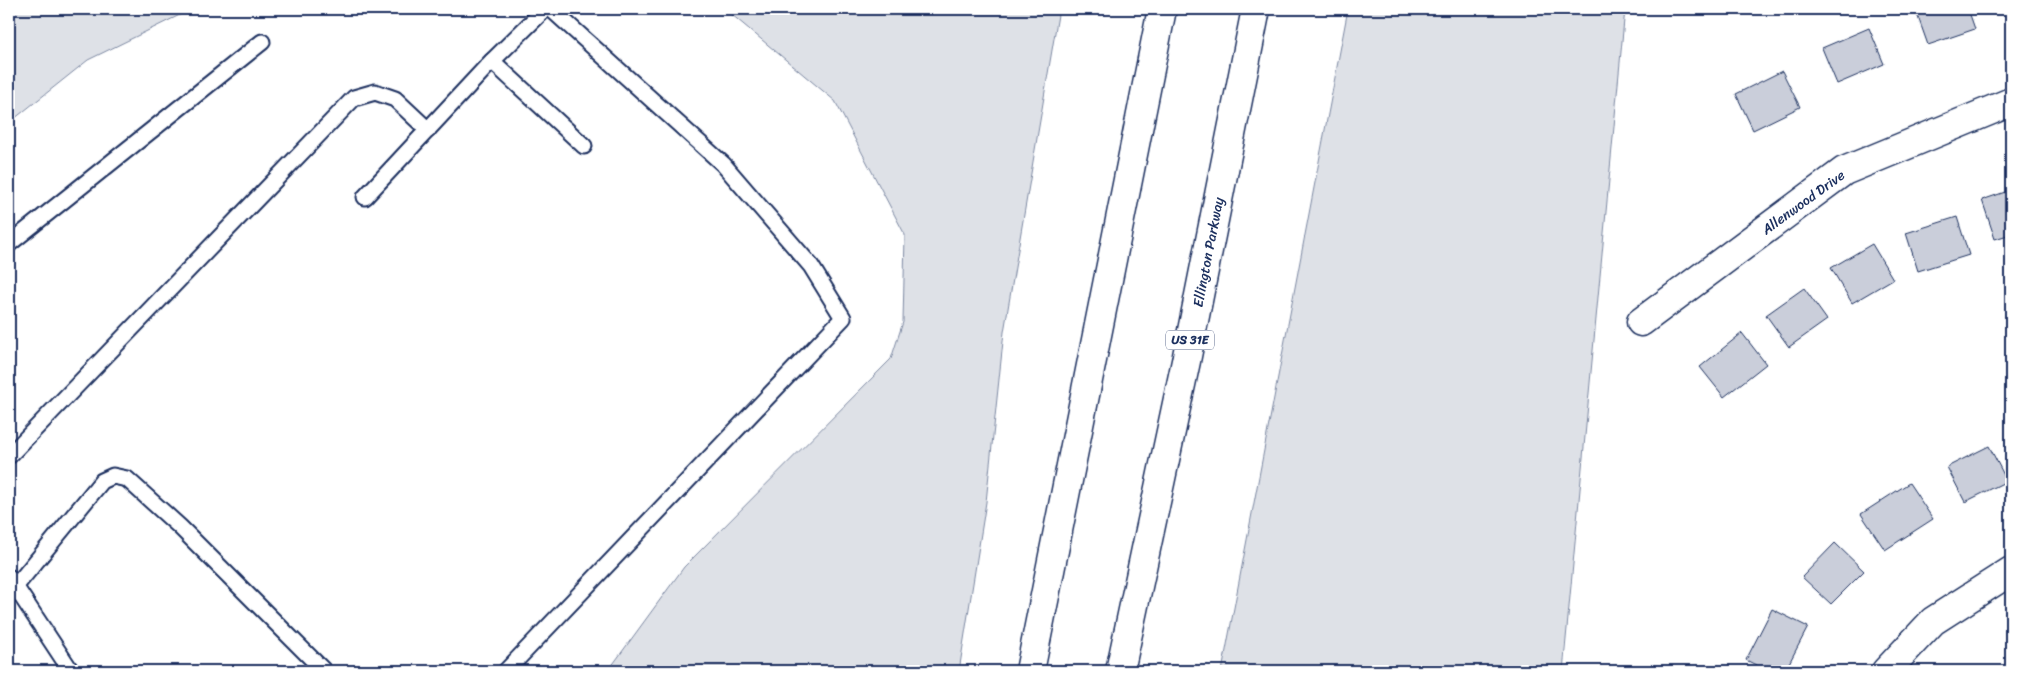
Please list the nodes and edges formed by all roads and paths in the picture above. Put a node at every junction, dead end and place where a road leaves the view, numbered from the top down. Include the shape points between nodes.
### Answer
1 (545, 9) edge
2 (552, 9) edge
3 (1162, 9) edge
4 (1256, 9) edge
5 (262, 42) dead end
6 (492, 61) junction
7 (2011, 102) edge
8 (428, 130) junction
9 (584, 146) dead end
10 (365, 197) dead end
11 (9, 244) edge
12 (1641, 322) dead end
13 (9, 456) edge
14 (2011, 571) edge
15 (12, 582) edge
16 (71, 671) edge
17 (324, 671) edge
18 (506, 671) edge
19 (1030, 671) edge
20 (1120, 671) edge
21 (1886, 671) edge

1 - 6 lane
2 - 18 lane via 723,164 812,266 843,318
3 - 19 main road
4 - 20 main road, Ellington Parkway / US 31E
5 - 11 lane
6 - 8 lane
6 - 9 lane
7 - 12 main road, Allenwood Drive via 1844,171
8 - 10 lane
8 - 13 lane via 395,99 375,92 354,98
14 - 21 main road via 1933,620
15 - 16 lane
15 - 17 lane via 102,481 113,476 127,479 180,527

